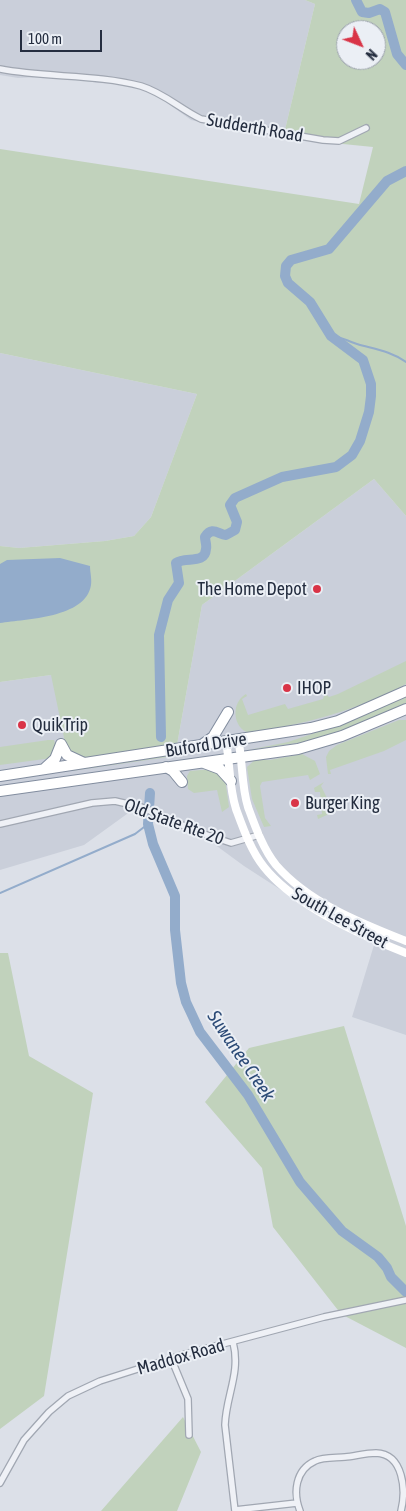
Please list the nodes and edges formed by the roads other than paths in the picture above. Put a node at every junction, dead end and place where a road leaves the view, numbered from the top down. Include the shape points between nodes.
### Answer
1 (0, 69) edge
2 (366, 128) dead end
3 (406, 691) edge
4 (406, 709) edge
5 (228, 712) dead end
6 (238, 739) junction
7 (226, 741) junction
8 (200, 746) junction
9 (242, 756) junction
10 (229, 758) junction
11 (195, 762) junction
12 (87, 764) junction
13 (166, 767) junction
14 (43, 770) junction
15 (2, 776) edge
16 (231, 782) junction
17 (0, 791) edge
18 (0, 824) edge
19 (259, 835) junction
20 (248, 837) junction
21 (406, 941) edge
22 (406, 953) edge
23 (406, 1300) edge
24 (233, 1342) junction
25 (171, 1358) junction
26 (189, 1435) dead end
27 (0, 1483) edge
28 (297, 1503) junction
29 (235, 1510) edge
30 (300, 1511) edge
31 (401, 1511) edge

1 - 2 street, Sudderth Road via 140,86 169,98 201,118 323,140 339,141
3 - 6 highway, Buford Drive via 338,720
4 - 9 highway, Buford Drive via 323,742 278,753
5 - 8 highway via 213,737
6 - 7 highway, Buford Drive
6 - 9 main road, South Lee Street
7 - 8 highway, Buford Drive
7 - 10 main road, South Lee Street
8 - 12 highway, Buford Drive
9 - 10 highway, Buford Drive
9 - 19 main road, South Lee Street via 248,805
10 - 11 highway, Buford Drive
10 - 16 main road, South Lee Street
11 - 13 highway, Buford Drive
11 - 13 highway via 187,769 182,782 173,770
11 - 16 highway via 216,766
12 - 14 highway, Buford Drive
12 - 14 highway via 67,755 61,744 55,759
13 - 17 highway, Buford Drive
14 - 15 highway, Buford Drive
16 - 20 main road, South Lee Street via 236,808
18 - 20 street, Old State Rte 20 via 92,803 115,801 142,806 230,843
19 - 20 street, Old State Rte 20
19 - 21 main road, South Lee Street via 277,865 297,885 322,902
20 - 22 main road, South Lee Street via 265,868 285,888 332,917
23 - 24 street, Maddox Road via 324,1317
24 - 25 street, Maddox Road
24 - 29 street via 236,1369 225,1425
25 - 26 street via 188,1399
25 - 27 street, Maddox Road via 100,1381 68,1396 24,1440
28 - 29 street
28 - 30 street
28 - 31 street via 296,1482 315,1461 377,1453 393,1460 399,1468 405,1484

